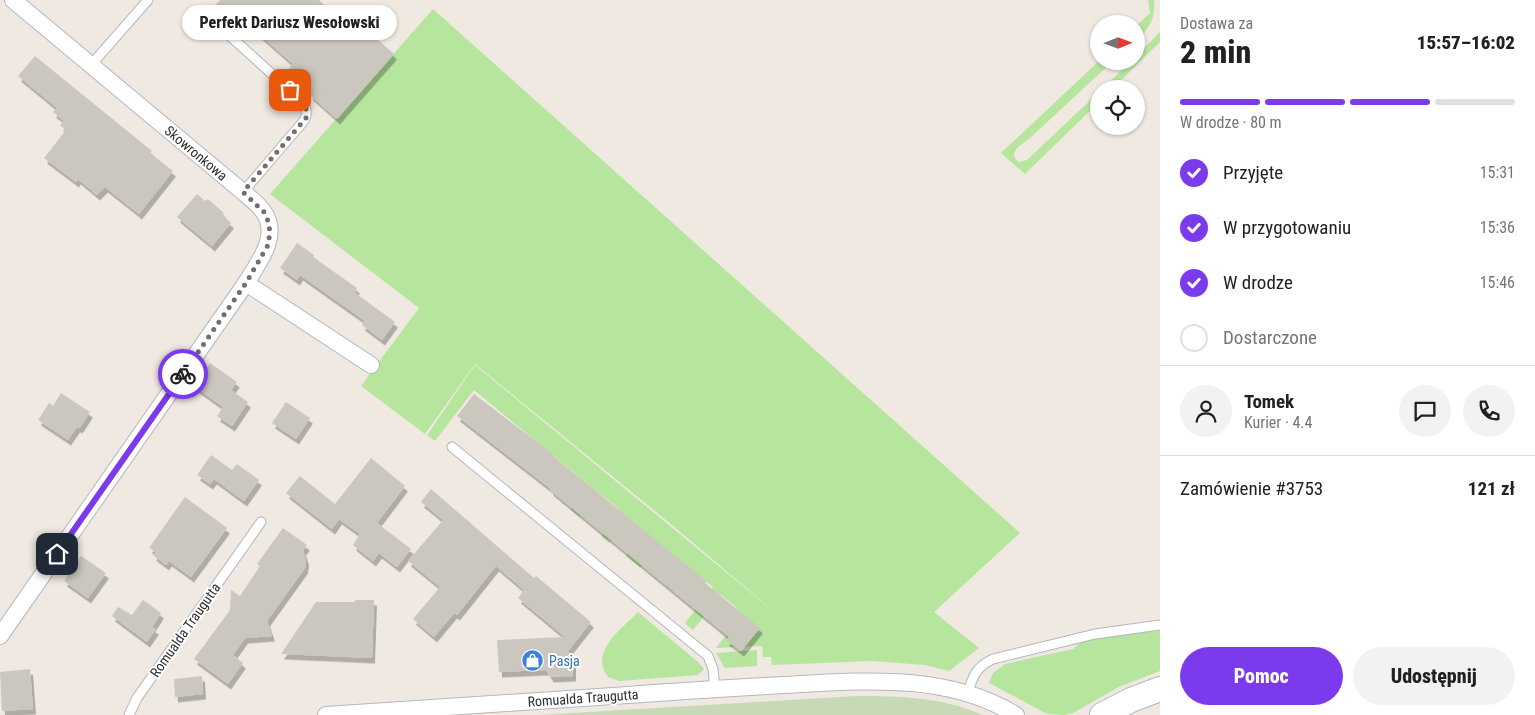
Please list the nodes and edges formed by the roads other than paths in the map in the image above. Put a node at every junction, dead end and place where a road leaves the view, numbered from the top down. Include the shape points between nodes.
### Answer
1 (13, 0) edge
2 (148, 0) edge
3 (210, 18) dead end
4 (91, 65) junction
5 (243, 192) junction
6 (246, 283) junction
7 (371, 365) dead end
8 (452, 447) dead end
9 (261, 522) dead end
10 (1160, 625) edge
11 (0, 636) edge
12 (715, 689) junction
13 (1160, 689) edge
14 (968, 693) junction
15 (129, 715) edge
16 (326, 715) edge
17 (1016, 715) edge
18 (1102, 715) edge

1 - 4 street, Skowronkowa
2 - 4 lane
3 - 5 lane via 306,106 306,118
4 - 5 street, Skowronkowa
5 - 6 street, Skowronkowa via 264,212 270,232 268,245
6 - 7 street
6 - 11 street, Skowronkowa
8 - 12 lane via 708,656
9 - 15 lane, Romualda Traugutta via 137,698
10 - 14 lane via 1096,634 993,659 973,675
12 - 14 street, Romualda Traugutta via 876,681 919,683
12 - 16 street, Romualda Traugutta
13 - 18 street
14 - 17 street, Romualda Traugutta

